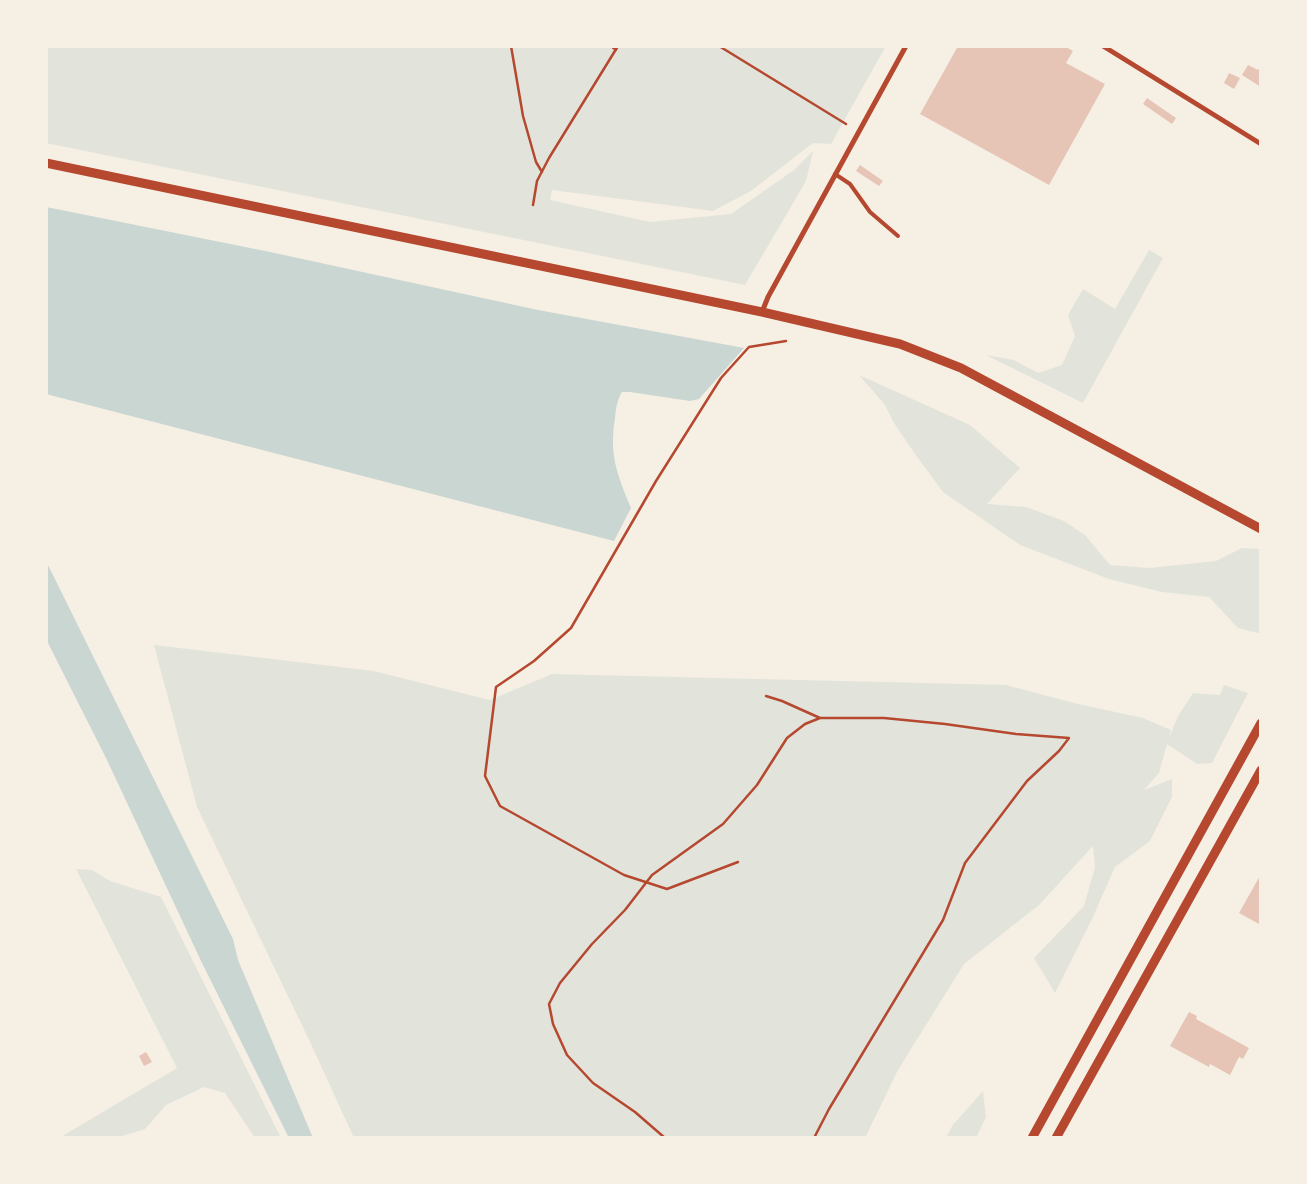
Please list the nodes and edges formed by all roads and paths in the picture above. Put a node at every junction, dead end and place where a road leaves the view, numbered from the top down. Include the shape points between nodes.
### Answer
1 (511, 46) edge
2 (611, 46) edge
3 (618, 46) edge
4 (719, 46) edge
5 (906, 46) edge
6 (1103, 46) edge
7 (616, 50) junction
8 (846, 124) dead end
9 (1261, 144) edge
10 (46, 164) edge
11 (542, 172) junction
12 (835, 174) junction
13 (532, 205) dead end
14 (898, 236) dead end
15 (762, 312) junction
16 (786, 341) dead end
17 (1261, 529) edge
18 (766, 696) dead end
19 (820, 718) junction
20 (1261, 723) edge
21 (1261, 770) edge
22 (738, 862) dead end
23 (646, 882) junction
24 (665, 1138) edge
25 (814, 1138) edge
26 (1032, 1138) edge
27 (1056, 1138) edge

1 - 11 path via 522,116
2 - 7 path
3 - 7 path
4 - 8 path
5 - 12 street
6 - 9 street
7 - 11 path
10 - 15 street
11 - 13 path
12 - 14 lane via 850,184 870,212
12 - 15 street
15 - 17 street via 900,344 961,368
16 - 23 path via 749,348 721,378 656,481 572,628 534,661 496,687 485,776 500,806 624,875
18 - 19 path
19 - 23 path via 805,724 787,738 757,785 724,824 664,865
19 - 25 path via 884,718 1069,738 1027,780 965,863 943,920 828,1109
20 - 26 street
21 - 27 street
22 - 23 path via 667,889
23 - 24 path via 566,976 549,1004 553,1024 567,1055 593,1083

